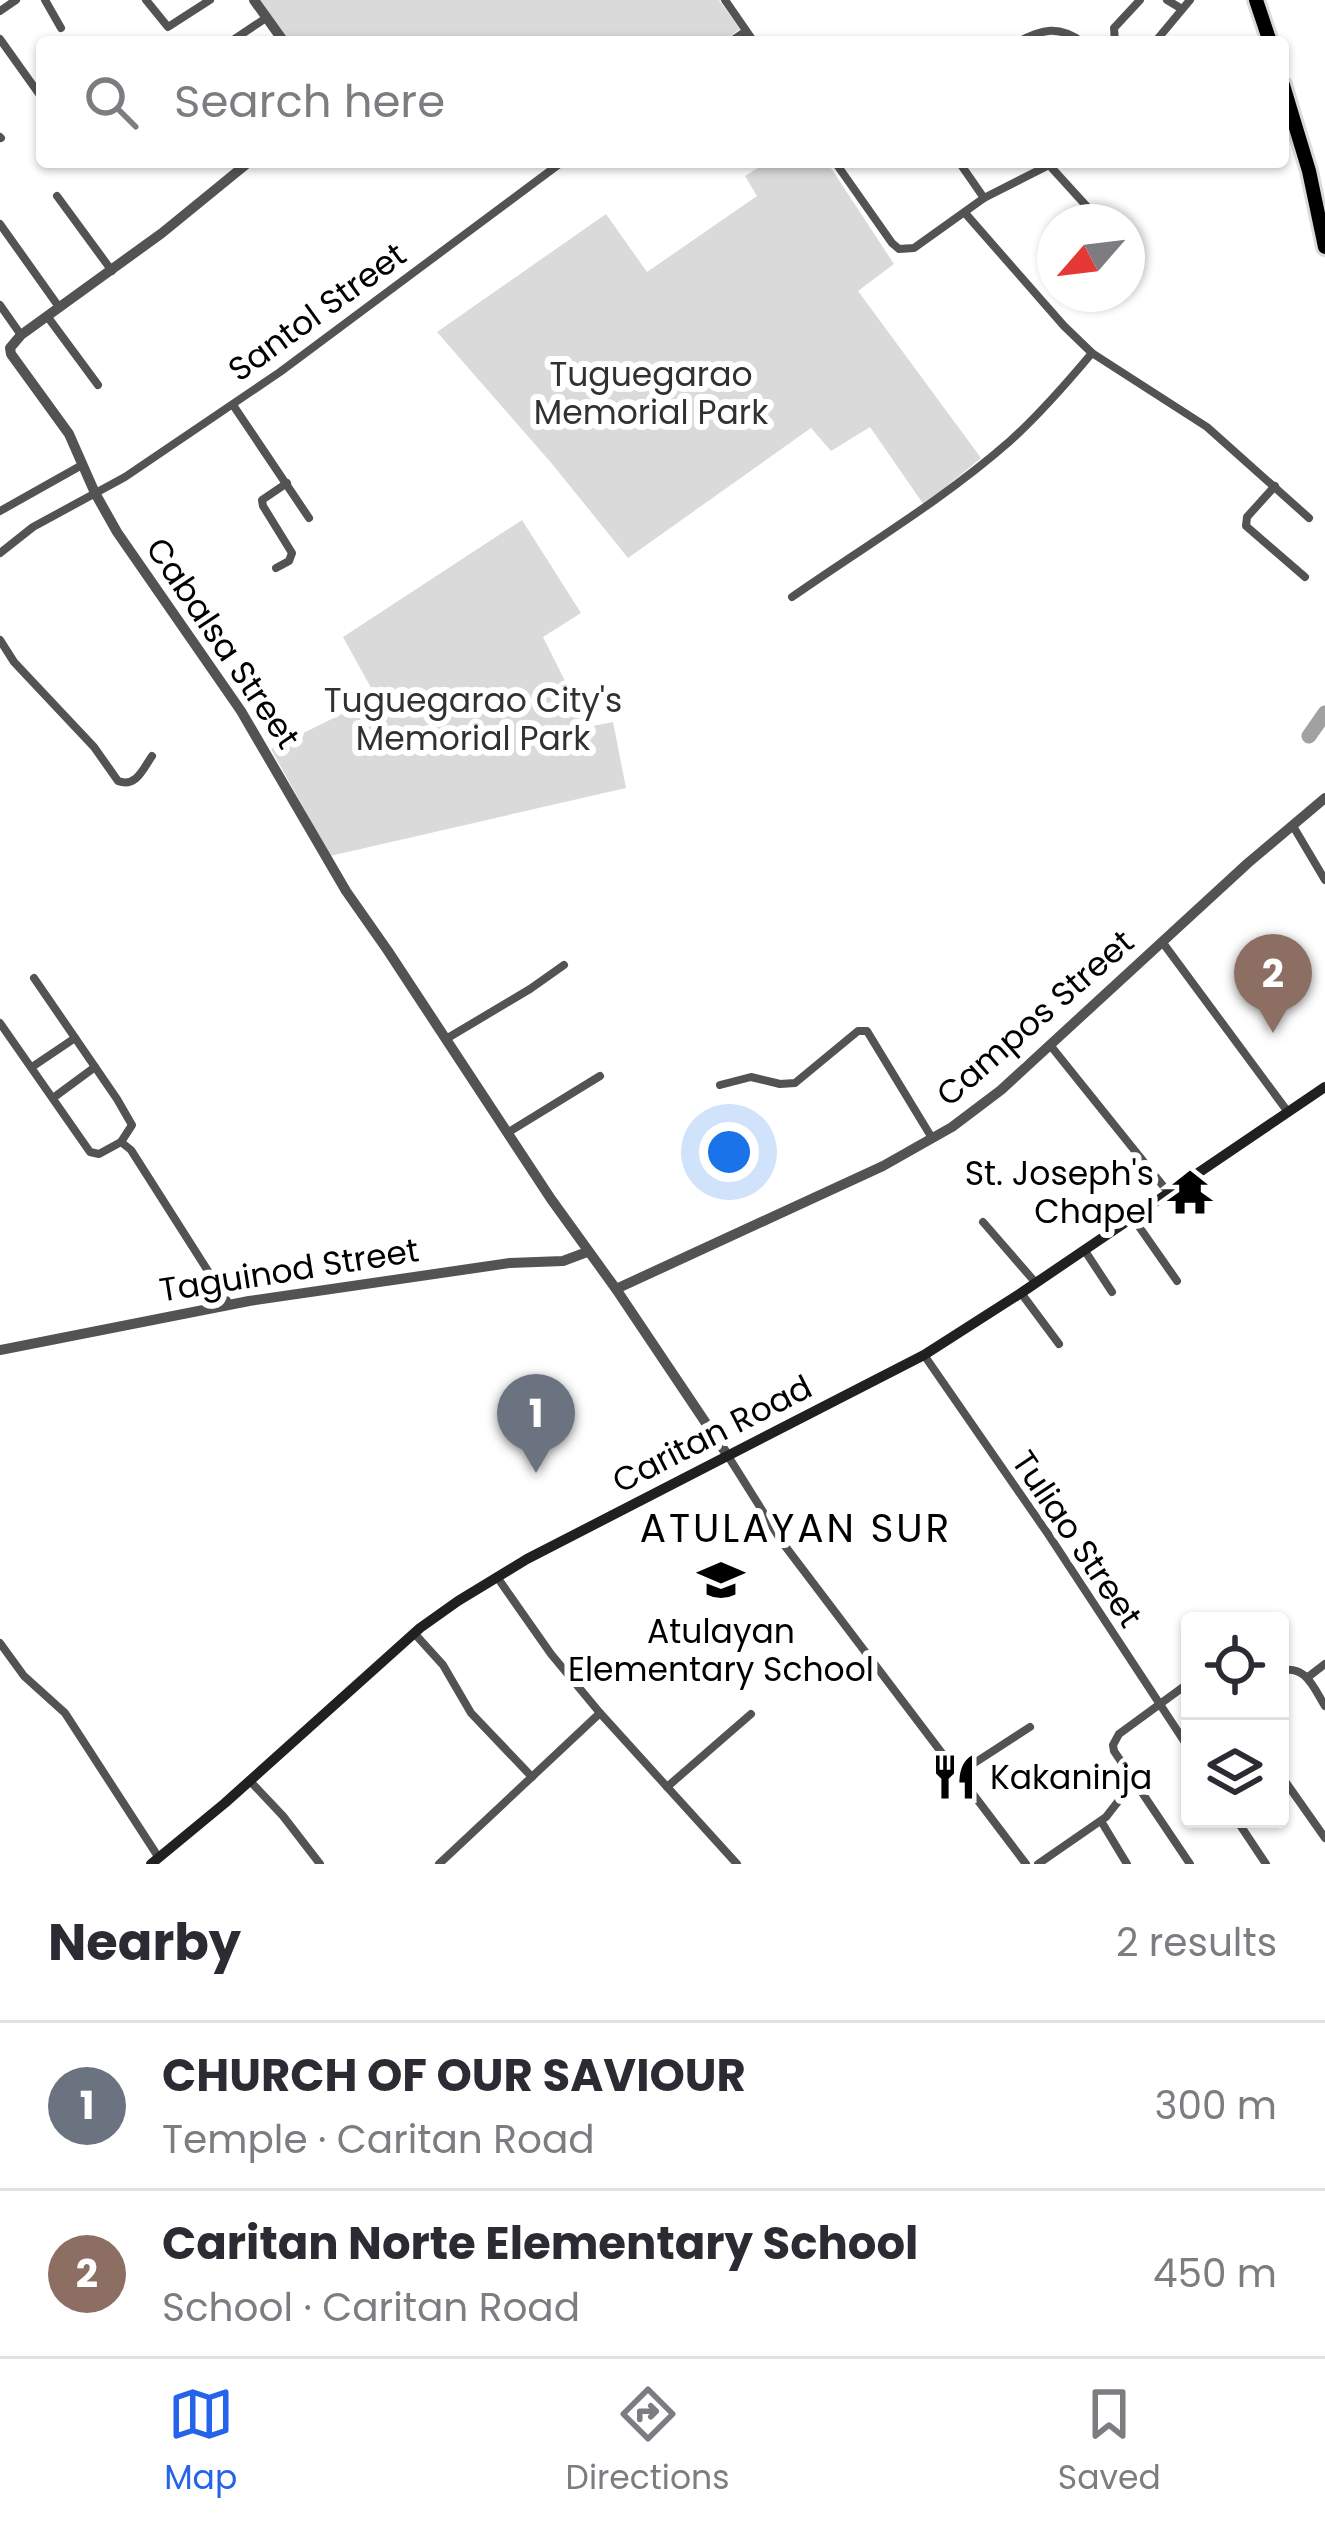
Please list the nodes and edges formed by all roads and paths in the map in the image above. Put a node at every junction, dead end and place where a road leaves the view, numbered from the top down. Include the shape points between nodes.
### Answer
1 (16, 0) edge
2 (45, 0) edge
3 (146, 0) edge
4 (254, 0) edge
5 (725, 0) edge
6 (1140, 0) edge
7 (1168, 0) edge
8 (1190, 0) edge
9 (1257, 1) edge
10 (204, 2) edge
11 (1183, 9) junction
12 (0, 11) edge
13 (266, 17) junction
14 (61, 28) dead end
15 (746, 31) junction
16 (239, 36) edge
17 (280, 36) edge
18 (739, 36) edge
19 (750, 36) edge
20 (1031, 36) edge
21 (1073, 36) edge
22 (1114, 36) edge
23 (1160, 36) edge
24 (1268, 36) edge
25 (0, 39) edge
26 (36, 90) edge
27 (1289, 105) edge
28 (241, 168) edge
29 (554, 168) edge
30 (839, 168) edge
31 (963, 168) edge
32 (1044, 168) edge
33 (1055, 168) edge
34 (57, 196) dead end
35 (984, 198) junction
36 (1086, 204) edge
37 (964, 213) junction
38 (0, 224) edge
39 (1325, 247) edge
40 (112, 271) junction
41 (0, 305) edge
42 (59, 307) junction
43 (46, 316) junction
44 (21, 335) junction
45 (1092, 353) junction
46 (98, 385) dead end
47 (233, 404) junction
48 (83, 464) junction
49 (287, 484) junction
50 (1275, 486) junction
51 (95, 493) junction
52 (0, 511) edge
53 (309, 518) dead end
54 (1310, 518) dead end
55 (0, 554) edge
56 (276, 568) dead end
57 (1305, 578) dead end
58 (792, 597) dead end
59 (0, 640) edge
60 (152, 756) dead end
61 (1325, 798) edge
62 (1293, 826) junction
63 (1325, 880) edge
64 (1163, 943) junction
65 (564, 965) dead end
66 (34, 978) dead end
67 (0, 1023) edge
68 (75, 1038) junction
69 (446, 1039) junction
70 (1049, 1046) junction
71 (32, 1067) junction
72 (94, 1067) junction
73 (600, 1076) dead end
74 (720, 1084) dead end
75 (1325, 1087) edge
76 (52, 1098) junction
77 (1288, 1112) junction
78 (507, 1132) junction
79 (933, 1139) junction
80 (121, 1142) junction
81 (1168, 1192) junction
82 (1132, 1217) junction
83 (983, 1222) dead end
84 (1084, 1249) junction
85 (587, 1252) junction
86 (1177, 1281) dead end
87 (1035, 1282) junction
88 (616, 1289) junction
89 (1112, 1292) dead end
90 (1021, 1293) junction
91 (229, 1304) junction
92 (1059, 1344) dead end
93 (0, 1350) edge
94 (924, 1355) junction
95 (728, 1456) junction
96 (496, 1577) junction
97 (414, 1633) junction
98 (0, 1643) edge
99 (1325, 1664) edge
100 (1289, 1670) edge
101 (1307, 1677) junction
102 (1181, 1689) edge
103 (1160, 1705) junction
104 (1325, 1706) edge
105 (599, 1713) junction
106 (751, 1714) dead end
107 (1030, 1727) dead end
108 (1181, 1736) edge
109 (959, 1773) junction
110 (532, 1777) junction
111 (250, 1781) junction
112 (1134, 1781) junction
113 (667, 1786) junction
114 (1289, 1786) edge
115 (1101, 1821) junction
116 (1242, 1828) edge
117 (1325, 1838) edge
118 (155, 1861) edge
119 (1189, 1863) edge
120 (320, 1864) edge
121 (439, 1864) edge
122 (737, 1864) edge
123 (1026, 1864) edge
124 (1038, 1864) edge
125 (1127, 1864) edge
126 (1266, 1864) edge

1 - 12 street
2 - 14 street
3 - 10 street via 168,27
4 - 13 street
5 - 15 street
6 - 22 street
7 - 11 street
8 - 11 street
9 - 24 highway
11 - 23 street
13 - 16 street
13 - 17 street
15 - 18 street
15 - 19 street
20 - 21 street via 1055,29
25 - 26 street
27 - 39 highway
28 - 40 street
29 - 47 street, Santol Street
30 - 37 street via 898,249 926,242
31 - 35 street
32 - 35 street
33 - 36 street
34 - 40 street
35 - 37 street
37 - 45 street
38 - 42 street
40 - 42 street
41 - 44 street
42 - 43 street
43 - 44 street
43 - 46 street
44 - 48 street, Cabalsa Street via 10,348 14,360
45 - 50 street via 1188,413
45 - 58 street via 1001,448
47 - 49 street
47 - 51 street, Santol Street
48 - 51 street, Cabalsa Street
48 - 52 street
49 - 53 street
49 - 56 street via 262,500 292,553
50 - 54 street
50 - 57 street via 1246,526
51 - 55 street, Santol Street
51 - 69 street, Cabalsa Street
59 - 60 street via 118,781 134,781
61 - 62 street, Campos Street
62 - 63 street
62 - 64 street, Campos Street
64 - 70 street, Campos Street
64 - 77 street
65 - 69 street
66 - 68 street
67 - 71 street
68 - 71 street
68 - 72 street
69 - 78 street, Cabalsa Street
70 - 79 street, Campos Street
70 - 81 street
71 - 76 street
72 - 76 street
72 - 80 street via 132,1125
73 - 78 street
74 - 79 street via 751,1077 795,1083 867,1031
75 - 77 main road, Caritan Road
76 - 80 street via 90,1152
77 - 81 main road, Caritan Road
78 - 85 street, Cabalsa Street
79 - 88 street, Campos Street
80 - 91 street
81 - 82 main road, Caritan Road
82 - 84 main road, Caritan Road
82 - 86 street
83 - 87 street
84 - 87 main road, Caritan Road
84 - 89 street
85 - 88 street, Cabalsa Street
85 - 91 street, Taguinod Street
87 - 90 main road, Caritan Road
88 - 95 street, Cabalsa Street
90 - 92 street
90 - 94 main road, Caritan Road
91 - 93 street, Taguinod Street
94 - 95 main road, Caritan Road
94 - 103 street, Tuliao Street
95 - 96 main road, Caritan Road
95 - 109 street via 782,1542
96 - 97 main road, Caritan Road
96 - 105 street
97 - 110 street via 471,1713
97 - 111 main road, Caritan Road
98 - 118 street via 65,1713
99 - 101 street
100 - 101 street
101 - 104 street
102 - 103 street
103 - 108 street, Tuliao Street
103 - 112 street via 1113,1745
105 - 110 street
105 - 113 street
106 - 113 street
107 - 109 street
109 - 123 street
110 - 121 street
111 - 118 main road, Caritan Road
111 - 120 street
112 - 115 street
112 - 119 street
113 - 122 street
114 - 117 street
115 - 124 street
115 - 125 street
116 - 126 street

